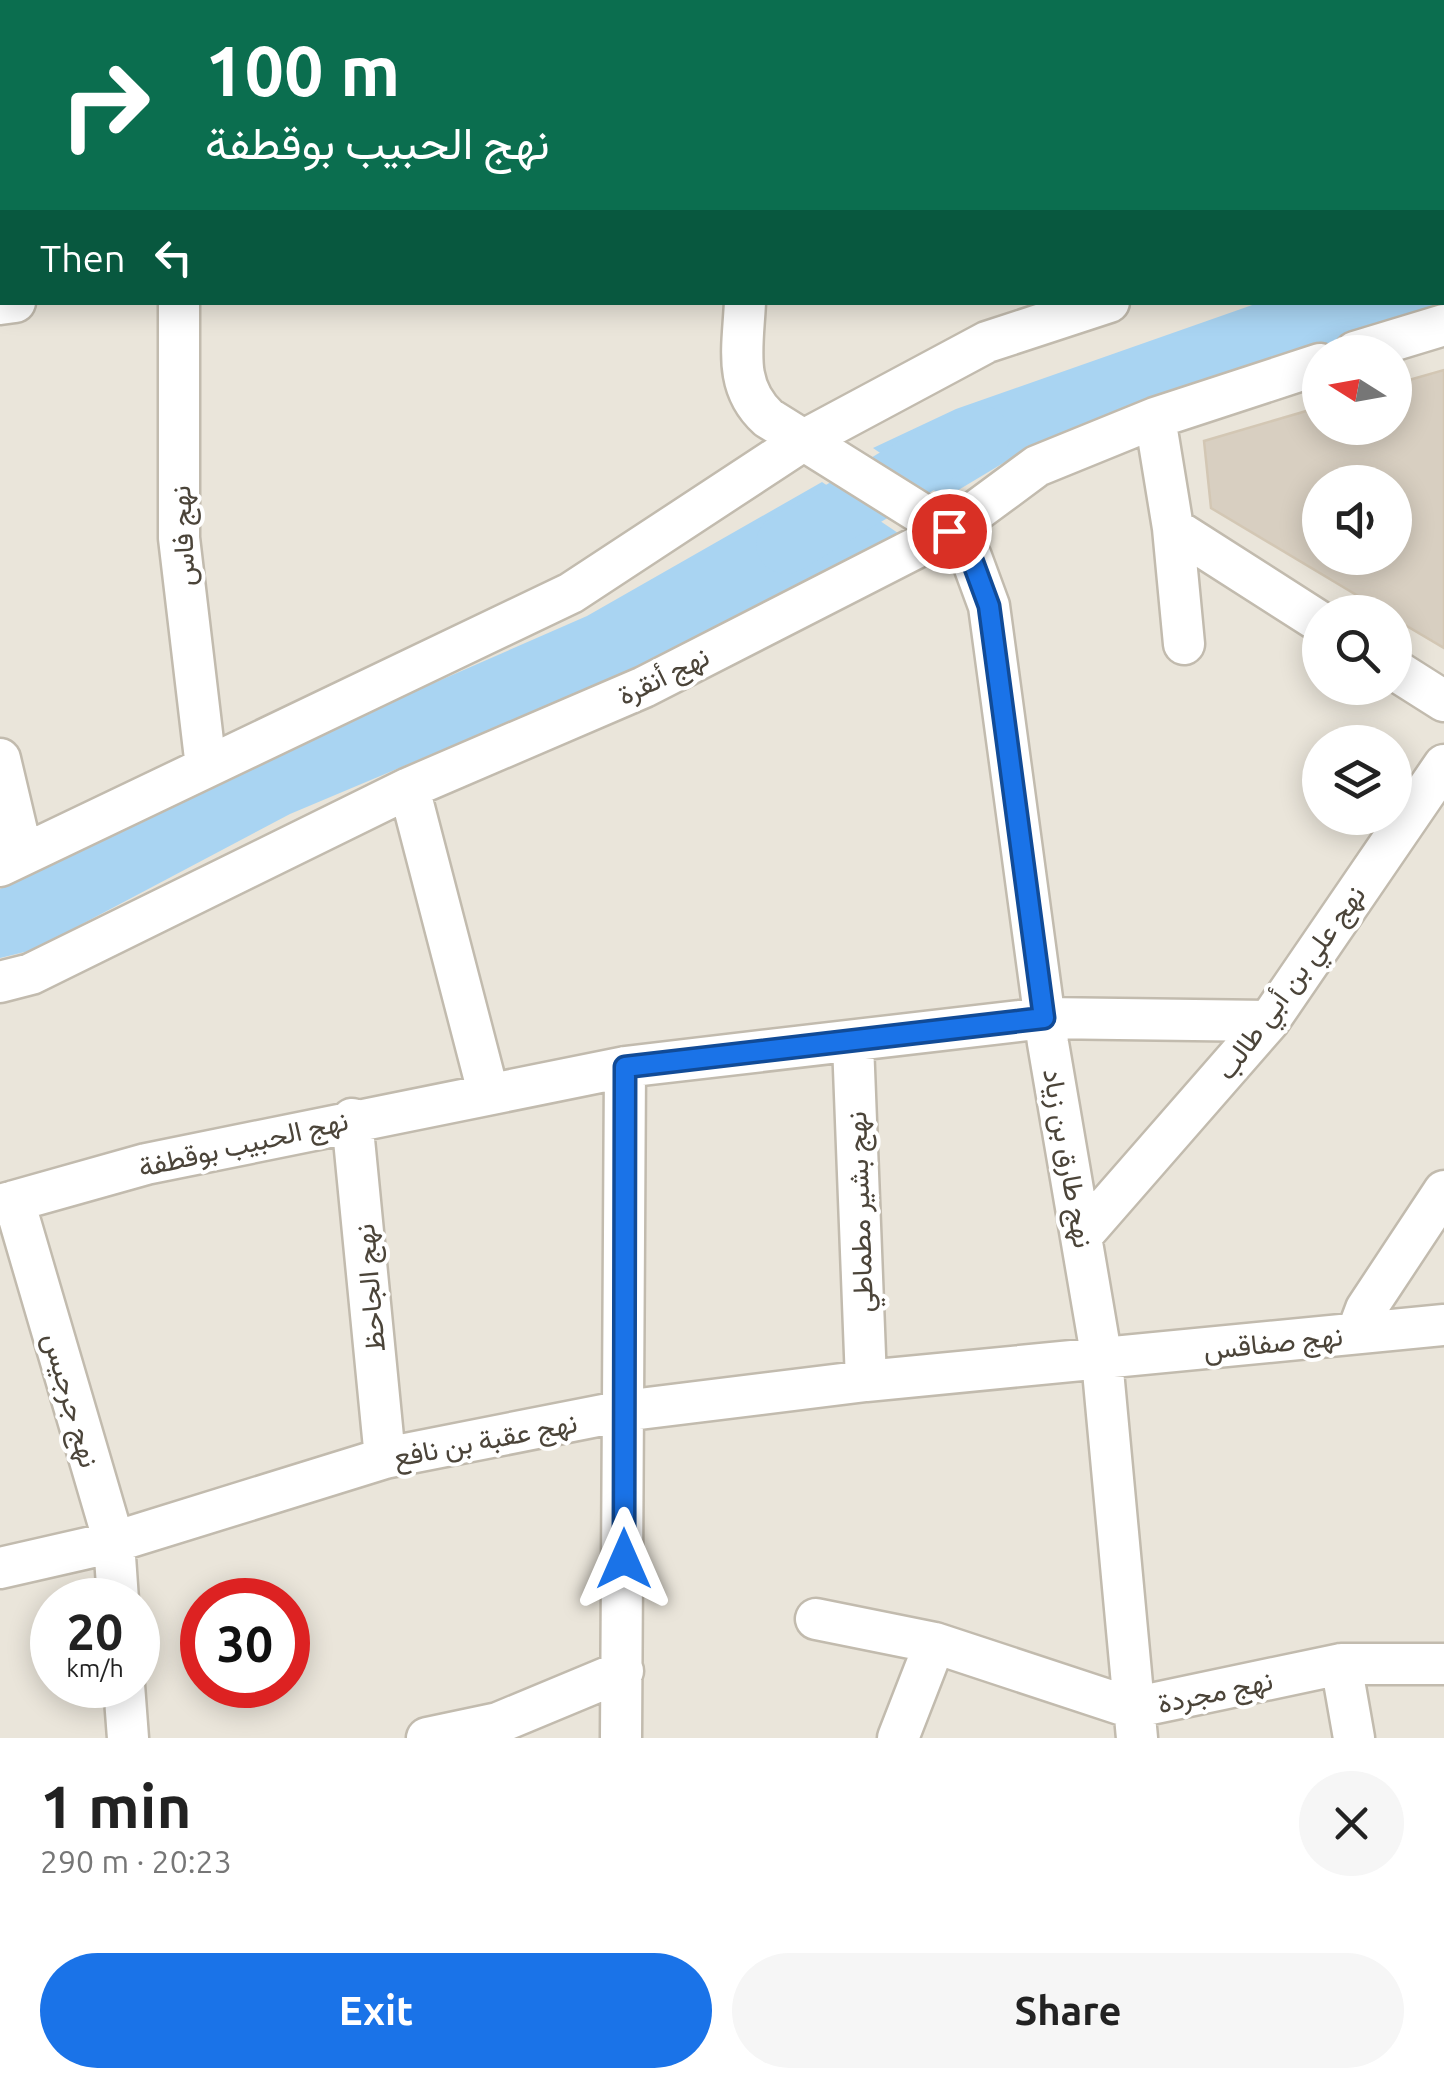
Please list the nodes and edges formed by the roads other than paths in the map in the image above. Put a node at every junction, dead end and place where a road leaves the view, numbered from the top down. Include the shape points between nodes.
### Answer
1 (178, 305) edge
2 (745, 305) edge
3 (1099, 305) edge
4 (1444, 325) edge
5 (1411, 335) edge
6 (1302, 370) edge
7 (1155, 418) junction
8 (804, 440) junction
9 (934, 522) junction
10 (1173, 528) junction
11 (1302, 610) edge
12 (1184, 644) dead end
13 (1412, 681) edge
14 (1444, 701) edge
15 (0, 760) edge
16 (1444, 765) edge
17 (206, 767) junction
18 (409, 788) junction
19 (11, 859) edge
20 (0, 982) edge
21 (1044, 1018) junction
22 (1269, 1021) junction
23 (852, 1043) junction
24 (625, 1067) junction
25 (488, 1092) junction
26 (352, 1118) junction
27 (1444, 1191) edge
28 (7, 1203) edge
29 (1083, 1234) junction
30 (1444, 1325) edge
31 (1357, 1333) junction
32 (1102, 1360) junction
33 (866, 1381) junction
34 (624, 1410) junction
35 (385, 1458) junction
36 (114, 1542) junction
37 (0, 1568) edge
38 (116, 1578) edge
39 (816, 1620) dead end
40 (936, 1643) junction
41 (1341, 1664) junction
42 (1444, 1664) edge
43 (624, 1670) junction
44 (126, 1708) edge
45 (1135, 1723) edge
46 (495, 1730) edge
47 (128, 1738) edge
48 (427, 1738) edge
49 (621, 1738) edge
50 (898, 1738) edge
51 (1354, 1738) edge

1 - 17 street, نهج فاس via 178,538
2 - 8 street via 742,382 753,404
3 - 8 street via 987,342
4 - 5 street
6 - 7 street, نهج أنقرة
7 - 9 street, نهج أنقرة via 1037,466
7 - 10 street
8 - 9 street
8 - 17 street via 571,593
9 - 18 street, نهج أنقرة via 644,686
9 - 21 street, نهج طارق بن زياد via 971,557 989,606
10 - 11 street
10 - 12 street
13 - 14 street
15 - 19 street
16 - 22 street, نهج علي بن أبي طالب
17 - 19 street
18 - 20 street, نهج أنقرة via 30,974
18 - 25 street
21 - 22 street, نهج الحبيب بوقطفة
21 - 23 street, نهج الحبيب بوقطفة
21 - 29 street, نهج طارق بن زياد
22 - 29 street, نهج علي بن أبي طالب
23 - 24 street, نهج الحبيب بوقطفة
23 - 33 street, نهج بشير مطماطي
24 - 25 street, نهج الحبيب بوقطفة
24 - 34 street
25 - 26 street, نهج الحبيب بوقطفة
26 - 28 street, نهج الحبيب بوقطفة
26 - 35 street, نهج الجاحظ
27 - 31 street
28 - 36 street, نهج جرجيس
29 - 32 street, نهج طارق بن زياد
30 - 31 street, نهج صفاقس
31 - 32 street, نهج صفاقس
32 - 33 street, نهج عقبة بن نافع
32 - 45 street, نهج طارق بن زياد
33 - 34 street, نهج عقبة بن نافع
34 - 35 street, نهج عقبة بن نافع
34 - 43 street
35 - 36 street, نهج عقبة بن نافع
36 - 37 street, نهج عقبة بن نافع
36 - 38 street, نهج جرجيس
39 - 40 street, نهج مجردة
40 - 45 street, نهج مجردة
40 - 50 street
41 - 42 street, نهج مجردة
41 - 45 street, نهج مجردة
41 - 51 street
43 - 46 street
43 - 49 street
44 - 47 street
46 - 48 street

